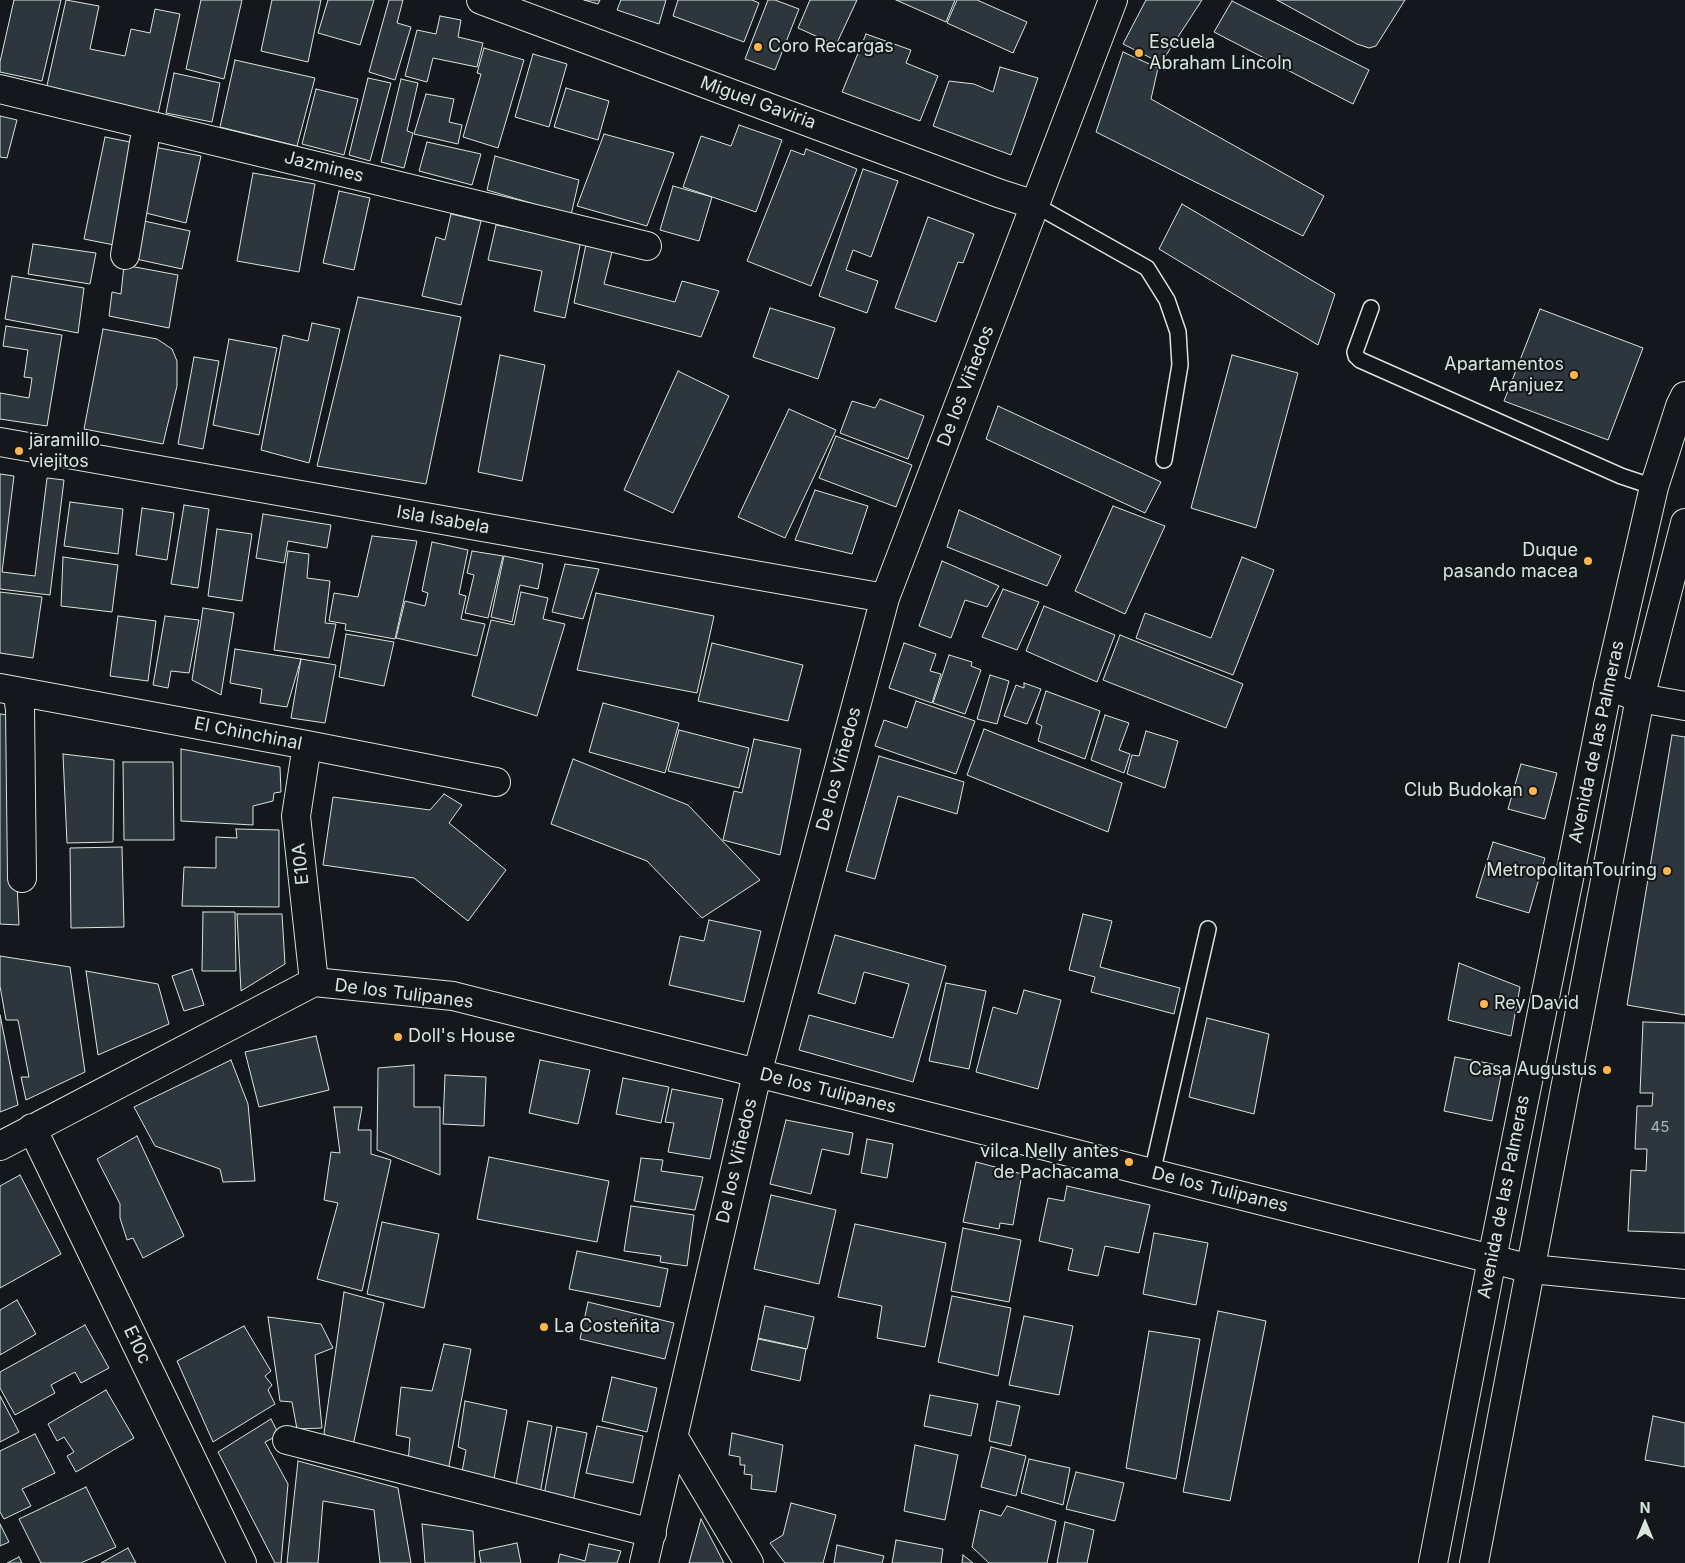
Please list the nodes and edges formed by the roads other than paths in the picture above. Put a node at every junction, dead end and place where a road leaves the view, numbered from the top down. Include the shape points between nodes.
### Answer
1 (481, 0) edge
2 (1113, 0) edge
3 (0, 89) edge
4 (147, 125) junction
5 (1035, 205) junction
6 (647, 246) dead end
7 (125, 255) dead end
8 (1371, 308) dead end
9 (1685, 396) edge
10 (0, 442) edge
11 (1164, 460) dead end
12 (1654, 488) junction
13 (1685, 523) edge
14 (885, 598) junction
15 (1608, 686) junction
16 (9, 690) edge
17 (1640, 698) junction
18 (1685, 706) edge
19 (307, 745) junction
20 (496, 782) dead end
21 (22, 878) dead end
22 (1208, 929) dead end
23 (314, 982) junction
24 (757, 1074) junction
25 (32, 1128) junction
26 (0, 1146) edge
27 (1152, 1173) junction
28 (1492, 1258) junction
29 (1531, 1269) junction
30 (1685, 1284) edge
31 (673, 1436) junction
32 (287, 1440) dead end
33 (652, 1533) junction
34 (242, 1563) edge
35 (644, 1563) edge
36 (749, 1563) edge
37 (1433, 1563) edge
38 (1474, 1563) edge

1 - 5 street, Miguel Gaviria
2 - 5 street, De los Viñedos
3 - 4 street, Jazmines
4 - 6 street, Jazmines
4 - 7 street
5 - 11 lane via 1147,268 1167,300 1178,332 1180,365
5 - 14 street, De los Viñedos
8 - 12 lane via 1355,352 1360,360
9 - 12 street, Avenida de las Palmeras
10 - 14 street, Isla Isabela
12 - 15 street, Avenida de las Palmeras
13 - 17 street, Avenida de las Palmeras
14 - 24 street, De los Viñedos
15 - 17 street
15 - 28 street, Avenida de las Palmeras
16 - 19 street, El Chinchinal
16 - 21 street via 20,709
17 - 18 street
17 - 29 street, Avenida de las Palmeras
19 - 20 street, El Chinchinal
19 - 23 street, E10A via 296,816
22 - 27 lane
23 - 24 street, De los Tulipanes via 453,996
23 - 25 street, De los Tulipanes
24 - 27 street, De los Tulipanes
24 - 31 street, De los Viñedos
25 - 26 street, De los Tulipanes
25 - 34 street, E10c
27 - 28 street, De los Tulipanes
28 - 29 street, De los Tulipanes
28 - 37 street, Avenida de las Palmeras
29 - 30 street, De los Tulipanes
29 - 38 street, Avenida de las Palmeras
31 - 33 street, De los Viñedos
31 - 36 street
32 - 33 street
33 - 35 street, De los Viñedos

